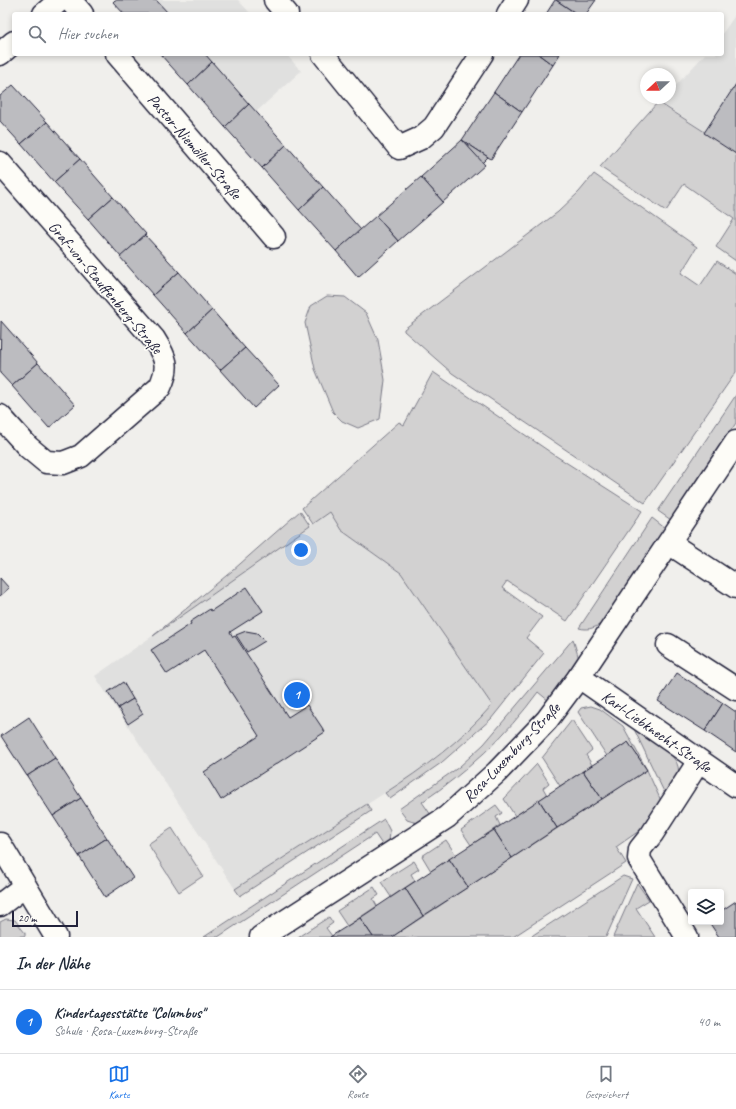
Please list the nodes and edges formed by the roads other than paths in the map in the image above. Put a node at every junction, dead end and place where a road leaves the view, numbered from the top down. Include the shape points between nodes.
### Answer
1 (60, 0) edge
2 (70, 0) edge
3 (275, 0) edge
4 (517, 0) edge
5 (46, 12) edge
6 (80, 12) edge
7 (285, 12) edge
8 (509, 12) edge
9 (12, 44) edge
10 (0, 54) edge
11 (119, 56) edge
12 (325, 56) edge
13 (481, 56) edge
14 (0, 163) edge
15 (274, 237) dead end
16 (0, 416) edge
17 (736, 442) edge
18 (669, 543) junction
19 (736, 587) edge
20 (668, 645) dead end
21 (578, 677) junction
22 (736, 689) edge
23 (699, 760) junction
24 (736, 786) edge
25 (0, 844) edge
26 (25, 886) junction
27 (0, 905) edge
28 (56, 937) edge
29 (261, 937) edge
30 (687, 937) edge

1 - 5 street
2 - 6 street
3 - 7 street
4 - 8 street
9 - 10 street
11 - 15 street, Pastor-Niemöller-Straße
12 - 13 street via 399,148 421,138 434,127
14 - 16 street, Graf-von-Stauffenberg-Straße via 154,339 165,356 167,373 160,387 81,456 63,463 46,462 28,447
17 - 18 street, Rosa-Luxemburg-Straße
18 - 19 street
18 - 21 street, Rosa-Luxemburg-Straße
20 - 22 street
21 - 23 street, Karl-Liebknecht-Straße
21 - 29 street, Rosa-Luxemburg-Straße via 547,720 497,772 447,817
23 - 24 street, Karl-Liebknecht-Straße
23 - 30 street via 640,849 639,859
25 - 26 street
26 - 27 street
26 - 28 street

